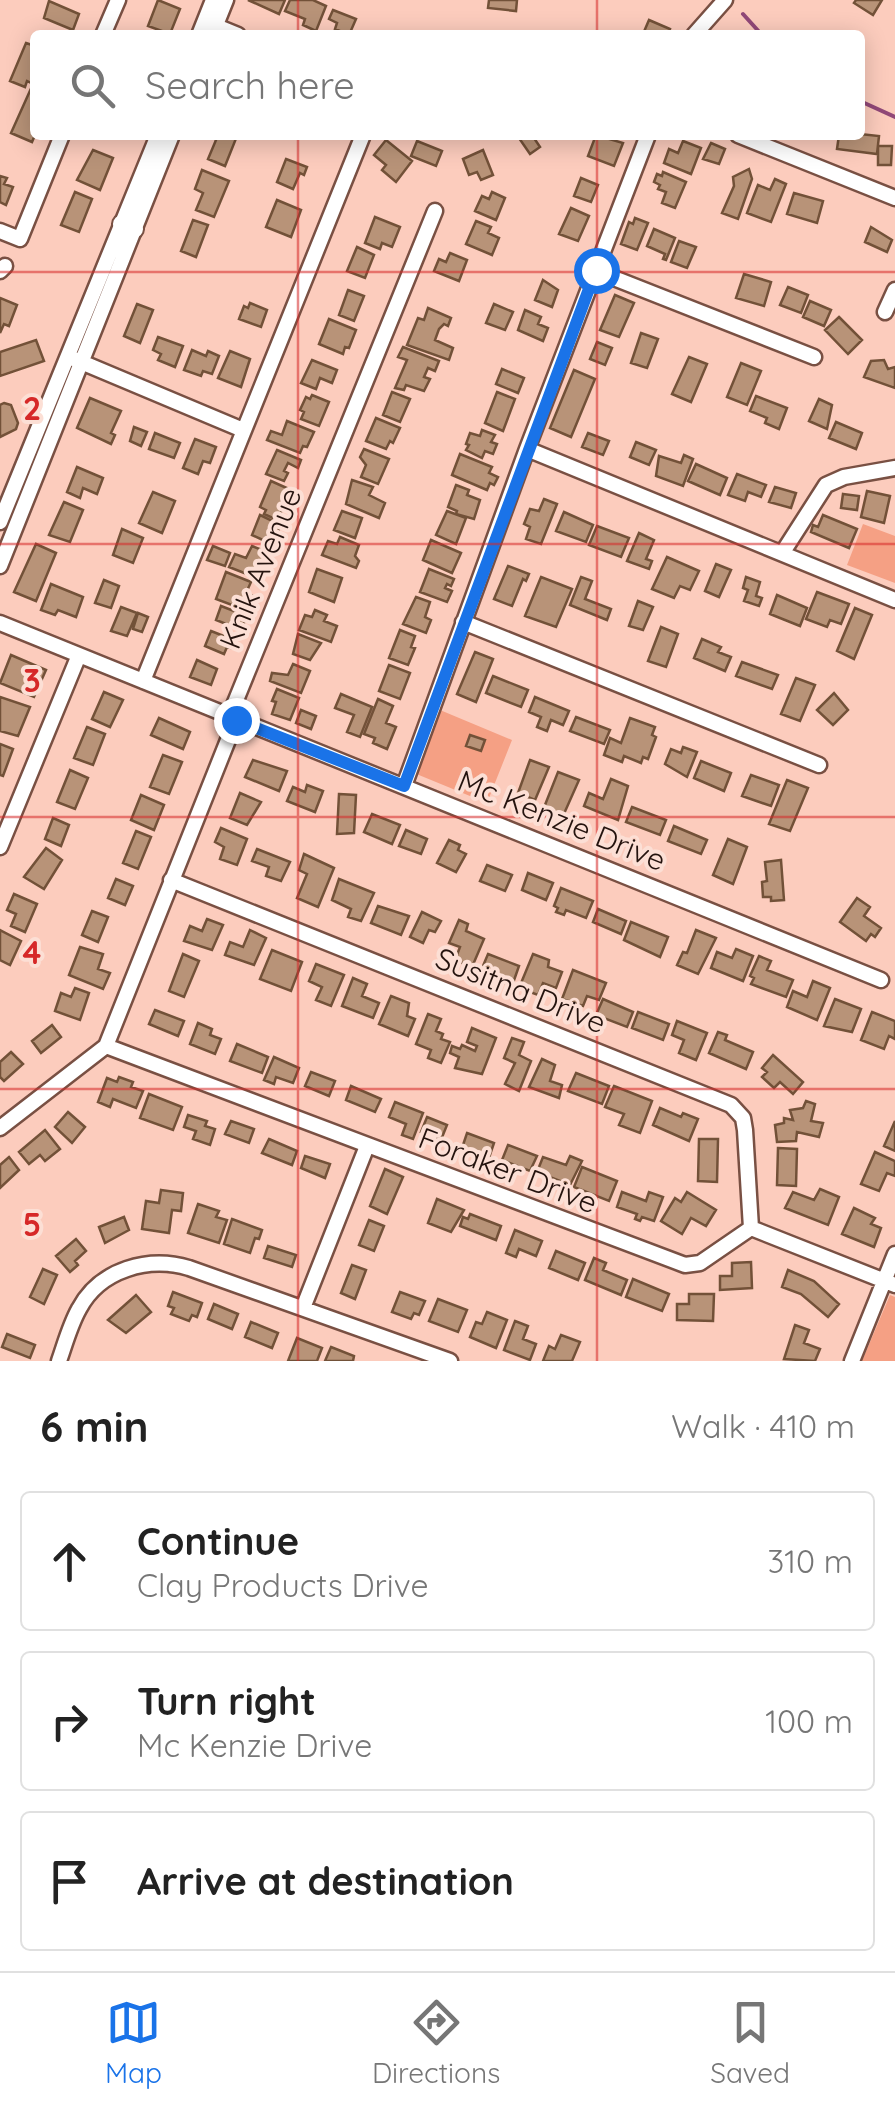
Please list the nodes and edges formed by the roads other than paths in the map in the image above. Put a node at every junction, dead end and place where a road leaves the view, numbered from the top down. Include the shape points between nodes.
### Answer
1 (118, 0) edge
2 (213, 0) edge
3 (226, 0) edge
4 (726, 0) edge
5 (105, 30) edge
6 (200, 30) edge
7 (214, 30) edge
8 (699, 30) edge
9 (60, 140) edge
10 (156, 140) edge
11 (170, 140) edge
12 (361, 140) edge
13 (646, 140) edge
14 (750, 140) edge
15 (895, 198) edge
16 (436, 211) dead end
17 (128, 226) junction
18 (0, 231) edge
19 (596, 270) junction
20 (895, 290) edge
21 (885, 312) dead end
22 (814, 357) dead end
23 (74, 360) junction
24 (244, 430) junction
25 (527, 449) junction
26 (895, 468) edge
27 (0, 522) edge
28 (783, 552) junction
29 (0, 566) edge
30 (895, 600) edge
31 (464, 622) junction
32 (0, 623) edge
33 (79, 654) junction
34 (143, 682) junction
35 (236, 720) junction
36 (819, 765) dead end
37 (404, 786) junction
38 (0, 847) edge
39 (171, 880) junction
40 (881, 980) dead end
41 (106, 1046) junction
42 (0, 1128) edge
43 (367, 1146) junction
44 (752, 1228) junction
45 (895, 1254) edge
46 (890, 1282) edge
47 (303, 1308) junction
48 (60, 1361) edge
49 (450, 1361) edge
50 (852, 1361) edge

1 - 5 street
2 - 6 street
3 - 7 street
4 - 8 street
9 - 18 street via 20,239
10 - 17 street
11 - 17 street
12 - 24 street
13 - 19 street
14 - 15 street
16 - 35 street, Knik Avenue via 234,704
17 - 23 street
19 - 22 street
19 - 25 street
20 - 21 street
23 - 24 street
23 - 27 street
23 - 29 street
24 - 34 street
25 - 28 street
25 - 31 street
26 - 28 street via 826,485
28 - 30 street
31 - 36 street
31 - 37 street
32 - 33 street, Mc Kenzie Drive
33 - 34 street, Mc Kenzie Drive
33 - 38 street
34 - 35 street, Mc Kenzie Drive
35 - 37 street, Mc Kenzie Drive
35 - 39 street, Knik Avenue
37 - 40 street, Mc Kenzie Drive
39 - 41 street, Knik Avenue
39 - 44 street, Susitna Drive via 731,1106 743,1118
41 - 42 street
41 - 43 street, Foraker Drive
43 - 44 street, Foraker Drive via 684,1265 700,1263
43 - 47 street
44 - 46 street
45 - 46 street
46 - 50 street
47 - 48 street via 174,1263 131,1267 83,1302
47 - 49 street

